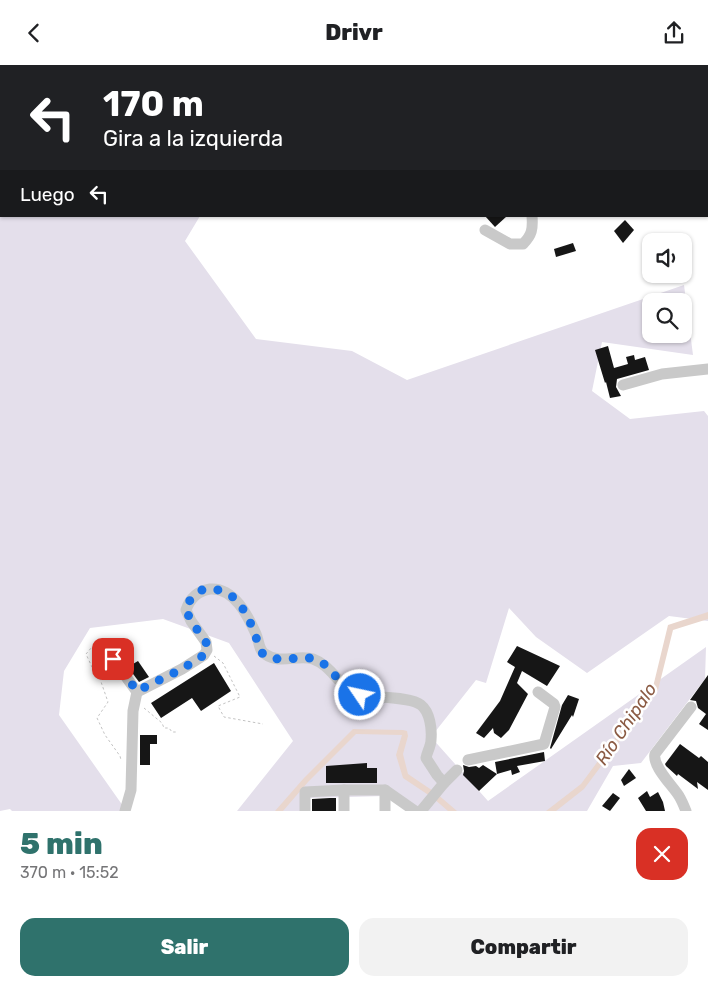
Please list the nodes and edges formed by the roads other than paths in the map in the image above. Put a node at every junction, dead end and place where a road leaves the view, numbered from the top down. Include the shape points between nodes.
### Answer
1 (532, 217) edge
2 (485, 230) dead end
3 (708, 369) edge
4 (623, 385) dead end
5 (113, 659) road end
6 (137, 691) junction
7 (538, 691) dead end
8 (691, 707) dead end
9 (468, 759) dead end
10 (457, 770) dead end
11 (344, 789) junction
12 (385, 790) junction
13 (438, 790) junction
14 (125, 811) edge
15 (305, 811) edge
16 (344, 811) edge
17 (385, 811) edge
18 (415, 811) edge
19 (421, 811) edge
20 (686, 811) edge

1 - 2 street via 530,237 523,244 510,244
3 - 4 street via 662,374
5 - 6 street
6 - 13 street via 204,655 206,642 186,610 190,600 202,590 216,589 233,597 247,614 262,653 272,659 311,658 323,663 348,689 360,695 420,704 428,714 432,741 426,758 437,775
6 - 14 street via 133,711 132,789
7 - 9 street via 555,707 544,744
8 - 20 street via 654,759
10 - 13 street
11 - 12 street
11 - 15 street via 305,791
11 - 16 street
12 - 17 street
12 - 18 street
13 - 19 street

